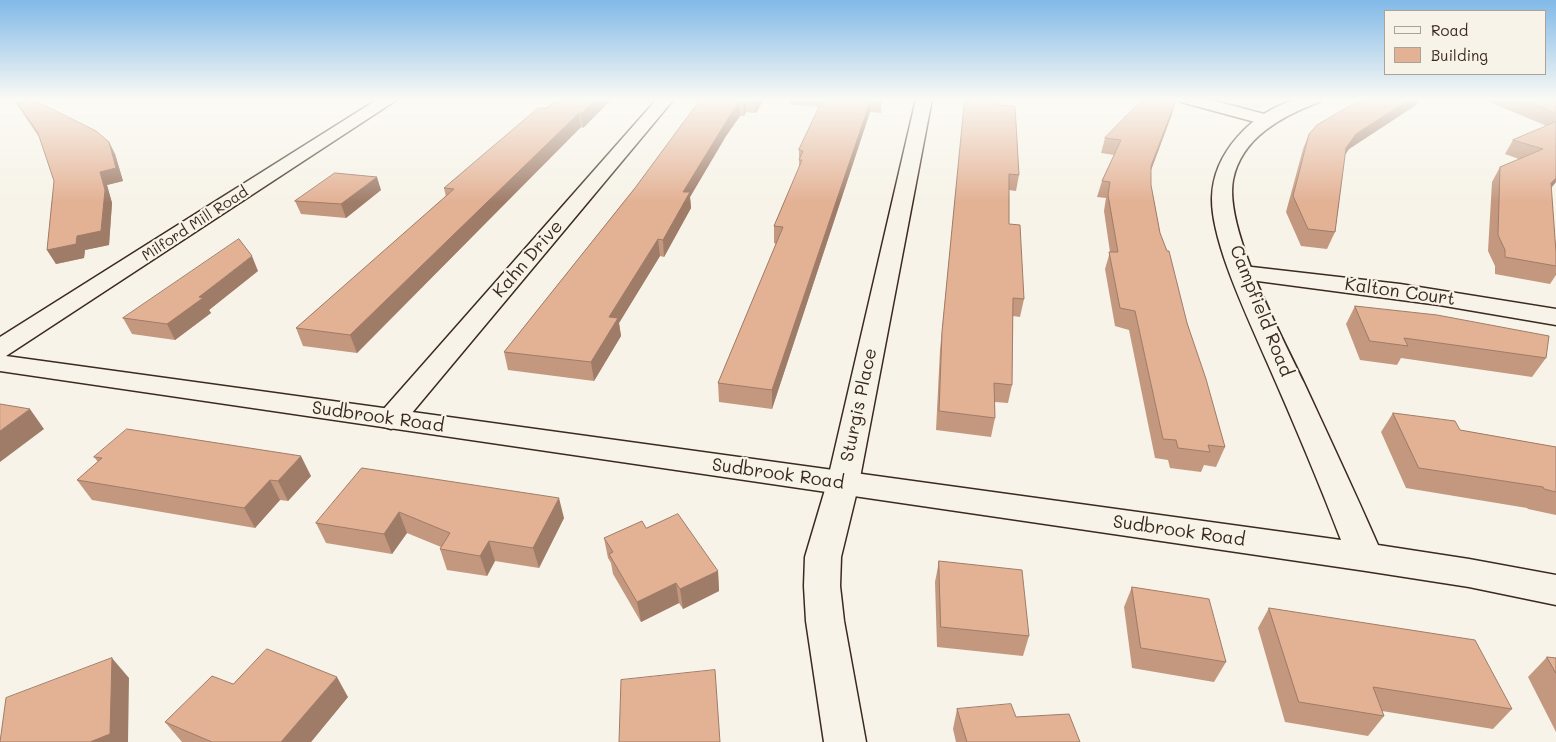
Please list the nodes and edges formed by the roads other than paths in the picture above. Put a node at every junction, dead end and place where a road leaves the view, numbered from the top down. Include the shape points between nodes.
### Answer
1 (336, 134) edge
2 (636, 134) edge
3 (917, 134) edge
4 (1249, 134) edge
5 (1243, 273) junction
6 (1556, 317) edge
7 (0, 349) edge
8 (0, 363) edge
9 (391, 419) junction
10 (843, 483) junction
11 (1366, 557) junction
12 (1556, 590) edge
13 (845, 742) edge

1 - 7 street, Milford Mill Road
2 - 9 street, Kahn Drive
3 - 10 street, Sturgis Place
4 - 5 street, Campfield Road via 1229,158 1222,183 1224,216
5 - 6 street, Kalton Court via 1367,286
5 - 11 street, Campfield Road
8 - 9 street, Sudbrook Road
9 - 10 street, Sudbrook Road
10 - 11 street, Sudbrook Road
10 - 13 street, Sturgis Place via 823,557 822,586
11 - 12 street, Sudbrook Road

